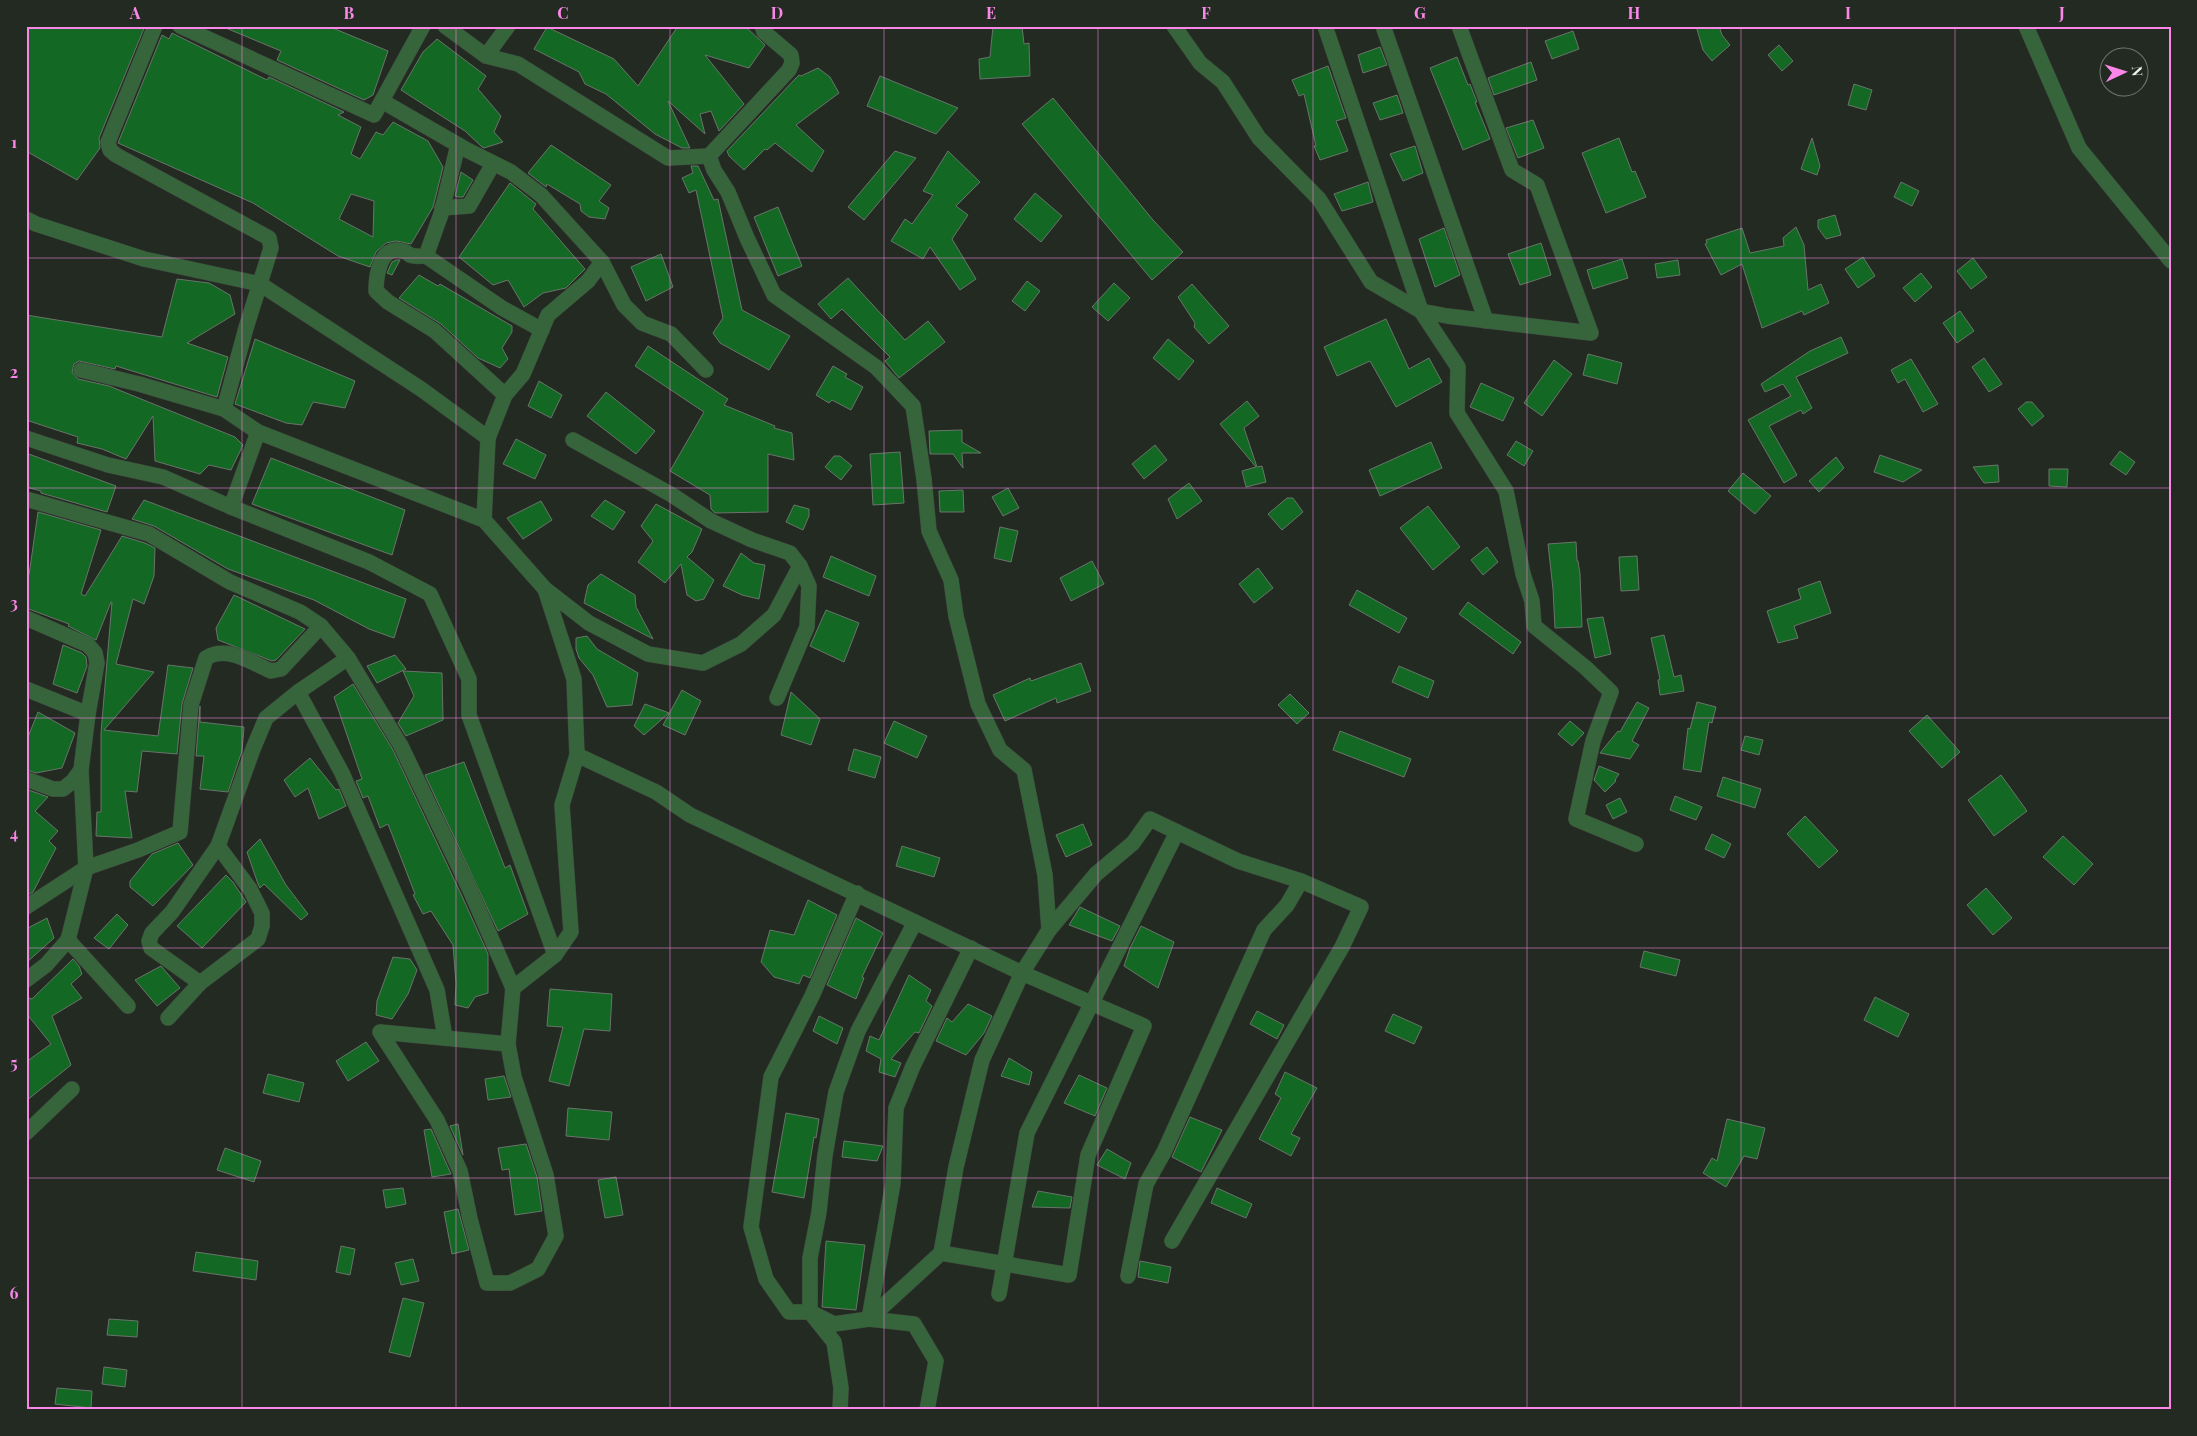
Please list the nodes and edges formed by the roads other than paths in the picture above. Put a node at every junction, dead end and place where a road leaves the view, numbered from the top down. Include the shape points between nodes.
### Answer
1 (155, 26) edge
2 (180, 26) edge
3 (423, 26) edge
4 (445, 26) edge
5 (508, 26) edge
6 (762, 26) edge
7 (1174, 26) edge
8 (1325, 26) edge
9 (1383, 26) edge
10 (1459, 26) edge
11 (2026, 26) edge
12 (486, 56) junction
13 (382, 102) junction
14 (458, 146) junction
15 (709, 156) junction
16 (493, 164) junction
17 (442, 208) junction
18 (26, 219) edge
19 (426, 256) junction
20 (2171, 261) edge
21 (602, 262) junction
22 (260, 284) junction
23 (1421, 310) junction
24 (1486, 321) junction
25 (542, 330) junction
26 (81, 370) dead end
27 (706, 370) dead end
28 (505, 395) junction
29 (224, 409) junction
30 (258, 432) junction
31 (26, 438) edge
32 (488, 438) junction
33 (573, 440) dead end
34 (26, 499) edge
35 (231, 507) junction
36 (484, 520) junction
37 (800, 566) junction
38 (545, 589) junction
39 (26, 618) edge
40 (321, 626) junction
41 (348, 658) junction
42 (26, 689) edge
43 (298, 692) junction
44 (777, 698) dead end
45 (88, 714) junction
46 (577, 755) junction
47 (81, 770) junction
48 (26, 779) edge
49 (1177, 832) junction
50 (1636, 844) dead end
51 (218, 846) junction
52 (86, 868) junction
53 (1300, 881) junction
54 (857, 893) junction
55 (26, 907) edge
56 (915, 922) junction
57 (1048, 930) junction
58 (68, 940) junction
59 (971, 948) junction
60 (555, 955) junction
61 (1022, 973) junction
62 (26, 980) edge
63 (200, 983) junction
64 (513, 988) junction
65 (1092, 1003) junction
66 (128, 1006) dead end
67 (168, 1018) dead end
68 (445, 1038) junction
69 (508, 1044) junction
70 (72, 1089) dead end
71 (26, 1133) edge
72 (1172, 1241) dead end
73 (940, 1252) junction
74 (1004, 1264) junction
75 (1128, 1276) dead end
76 (999, 1294) dead end
77 (810, 1312) junction
78 (869, 1319) junction
79 (840, 1410) edge
80 (927, 1410) edge

1 - 22 street via 108,142 110,150 268,238 272,248
2 - 13 street via 374,115
3 - 13 street
4 - 12 street
5 - 12 street
6 - 15 street via 764,32 791,55 789,70
7 - 23 street via 1200,63 1223,82 1259,138 1318,199 1371,282
8 - 23 street
9 - 24 street
10 - 24 street via 1512,170 1537,185 1591,333
11 - 20 street via 2079,148
12 - 15 street via 518,64 668,158
13 - 14 street
14 - 16 street
14 - 17 street
15 - 57 street via 774,295 876,367 913,406 929,530 951,580 956,616 978,704 1000,750 1024,770 1045,875
16 - 17 street via 469,206
16 - 21 street via 511,172 541,196
17 - 19 street
18 - 22 street via 144,259
19 - 25 street via 502,308
19 - 28 street via 411,255 402,250 391,251 382,259 376,274 376,291 435,331
21 - 25 street via 588,281 548,315
21 - 27 street via 624,306 642,322 671,334
22 - 29 street
22 - 32 street via 421,389
23 - 24 street
23 - 50 street via 1458,367 1457,413 1506,491 1523,574 1532,601 1534,626 1611,692 1593,741 1576,819
25 - 28 street via 523,374
26 - 29 street
28 - 32 street
29 - 30 street
30 - 35 street
30 - 36 street
31 - 35 street via 108,465 163,477
32 - 36 street
33 - 37 street via 672,494 711,521 790,553
34 - 40 street via 149,534 230,582 300,612
35 - 60 street via 369,562 430,594 469,679 469,715
36 - 38 street
37 - 38 street via 774,615 741,644 703,663 648,654 589,623
37 - 44 street via 809,586 807,627
38 - 46 street via 574,679
39 - 45 street via 88,646 95,654 97,663
40 - 41 street
40 - 52 street via 277,671 226,652 215,652 206,658 191,705 180,832
41 - 43 street
41 - 64 street via 401,746
42 - 45 street
43 - 51 street via 266,718
43 - 68 street via 342,773 437,990
45 - 47 street
46 - 54 street via 656,792 690,815
46 - 60 street via 562,805 571,932
47 - 48 street via 63,789 53,789
47 - 52 street
49 - 53 street via 1238,861
49 - 57 street via 1150,819 1132,843 1096,874
49 - 65 street
51 - 63 street via 250,889 262,913 262,926 258,939
51 - 63 street via 149,941 151,948
52 - 55 street
52 - 58 street
53 - 72 street via 1361,906 1342,947
53 - 75 street via 1287,905 1264,930 1164,1152 1146,1184
54 - 56 street
54 - 77 street via 772,1077 751,1228 766,1280 790,1312
56 - 59 street
56 - 77 street via 858,1031 836,1092 810,1258
57 - 61 street
58 - 62 street via 46,965
58 - 66 street
59 - 61 street
59 - 78 street via 896,1108 893,1183
60 - 64 street
61 - 65 street
61 - 73 street via 982,1060 956,1167
63 - 67 street
64 - 69 street
65 - 74 street via 1027,1133
65 - 74 street via 1144,1026 1088,1155 1068,1275
68 - 69 street
68 - 69 street via 380,1032 437,1120 460,1171 487,1283 510,1283 538,1269 556,1236 546,1175 514,1077
70 - 71 street
73 - 74 street
73 - 78 street
74 - 76 street
77 - 78 street via 834,1324
77 - 79 street via 834,1342 842,1388
78 - 80 street via 914,1324 936,1360

